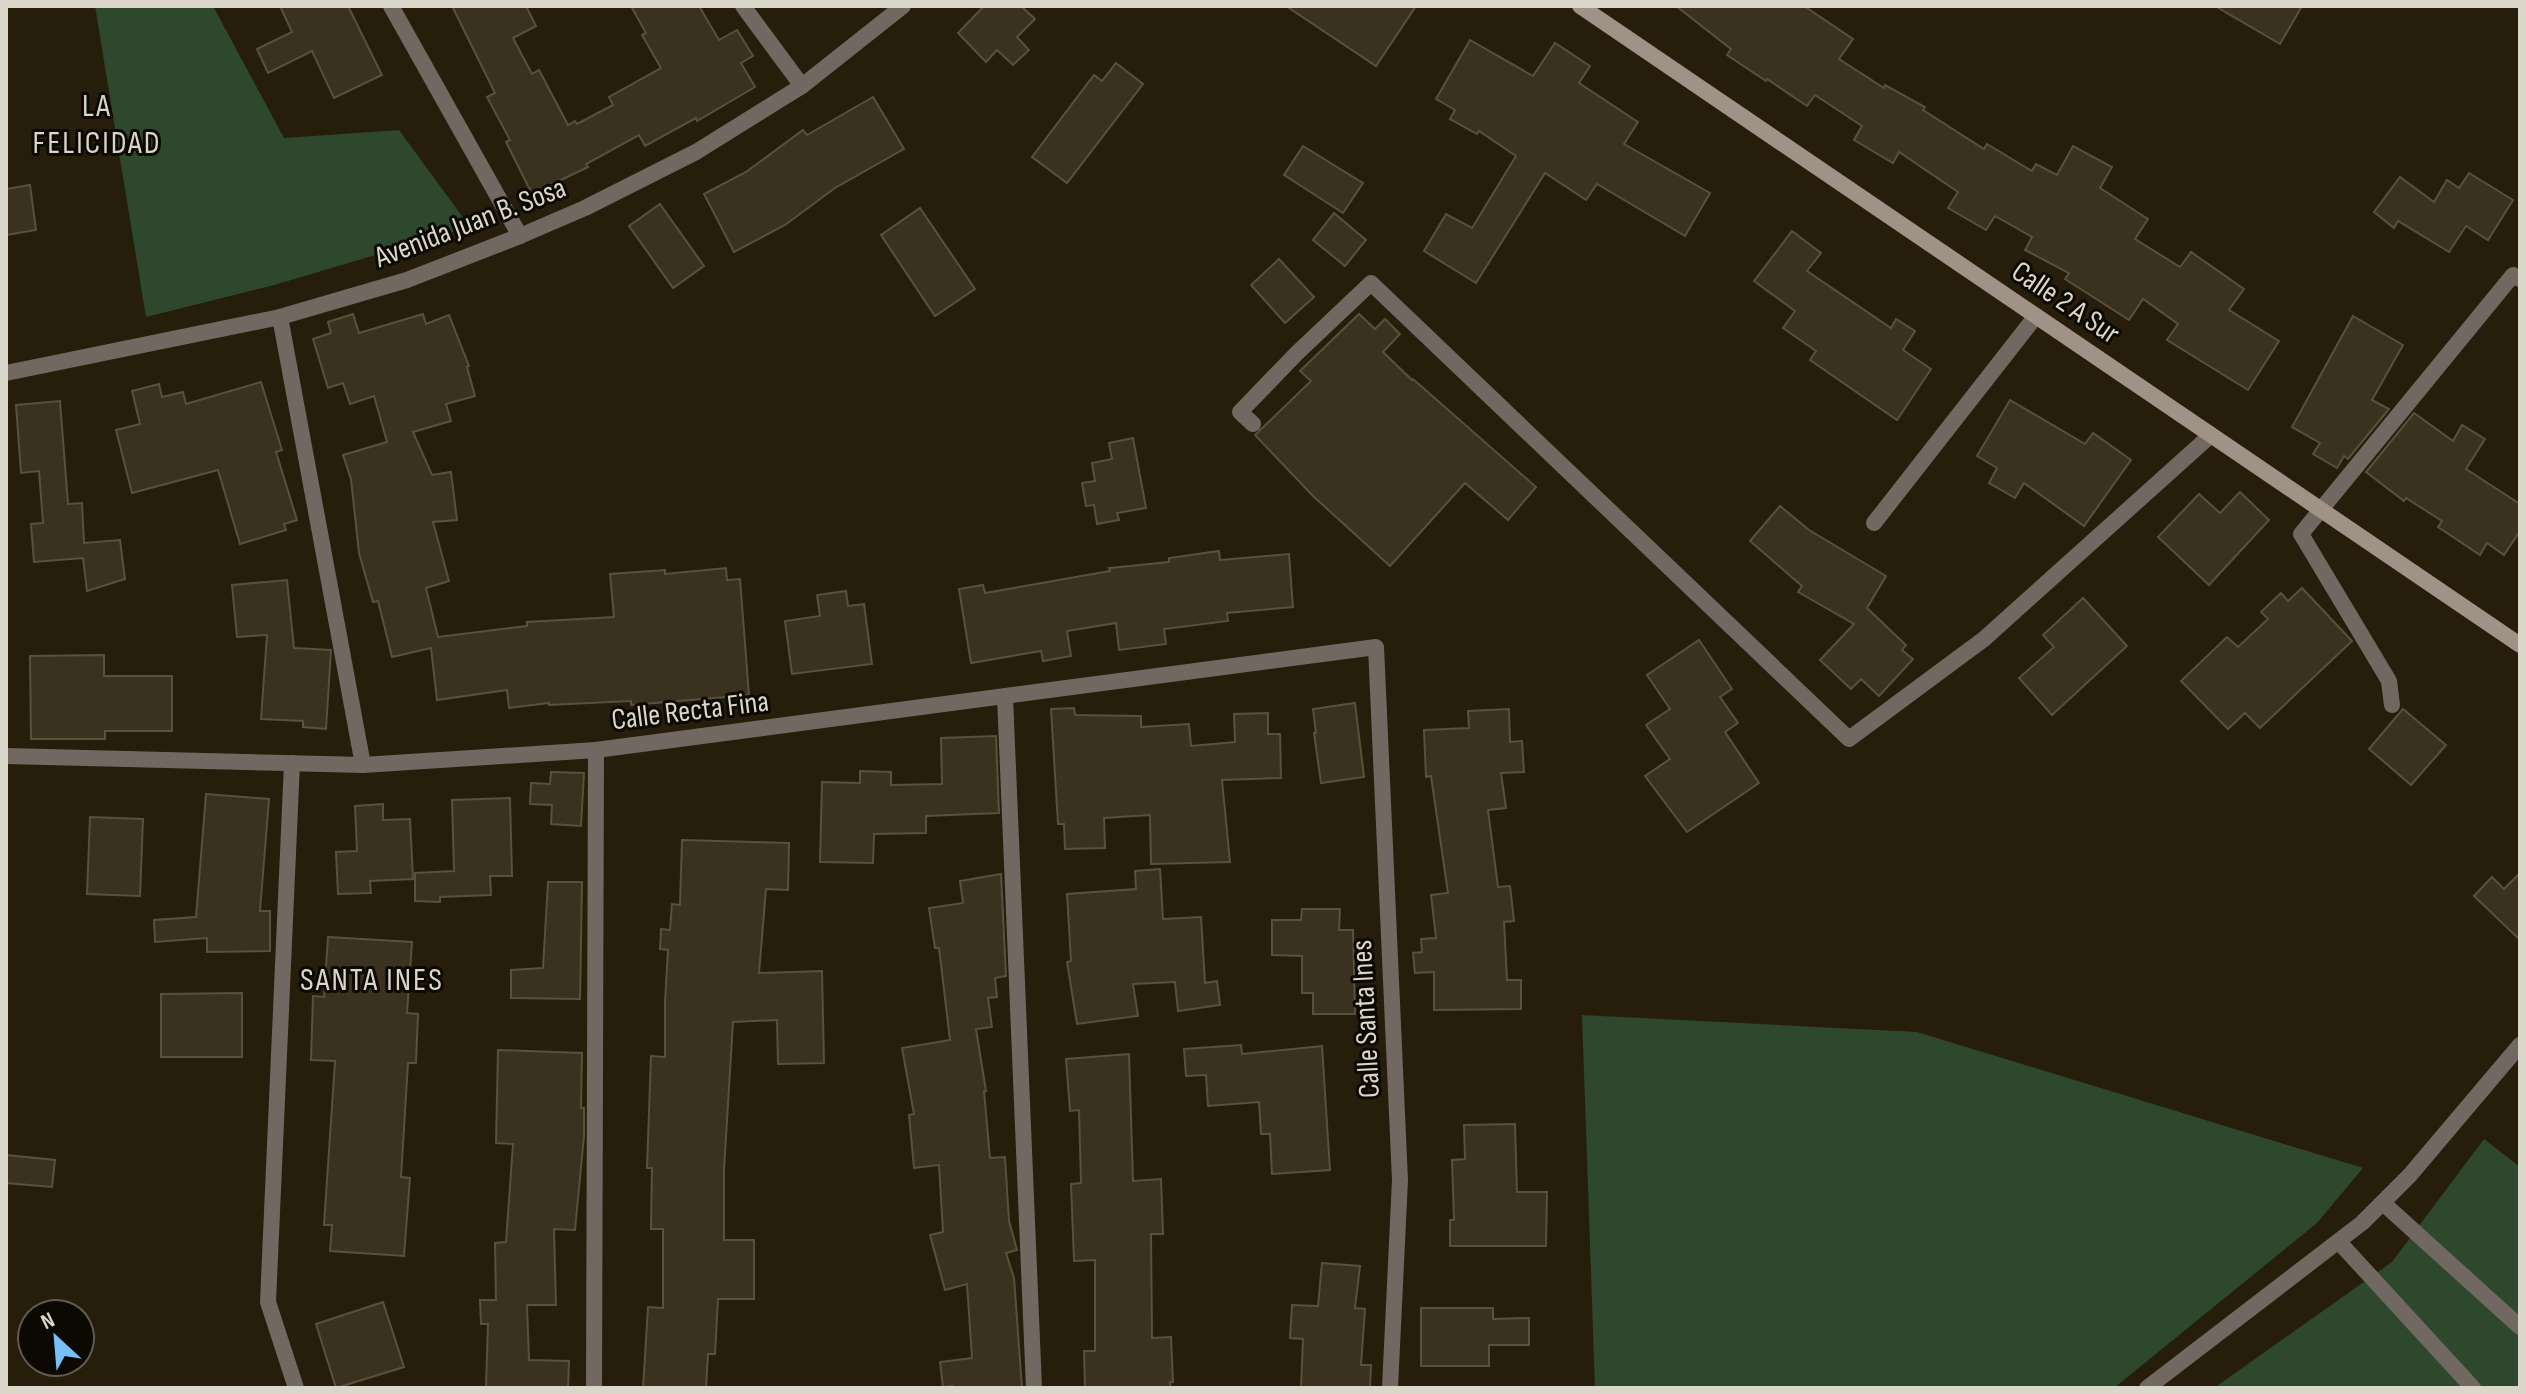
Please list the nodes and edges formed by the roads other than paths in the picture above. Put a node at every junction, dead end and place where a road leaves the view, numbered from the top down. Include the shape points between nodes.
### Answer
1 (391, 6) edge
2 (743, 6) edge
3 (903, 6) edge
4 (1580, 6) edge
5 (802, 86) junction
6 (520, 236) junction
7 (2520, 279) edge
8 (2036, 316) junction
9 (280, 317) junction
10 (6, 373) edge
11 (1253, 424) dead end
12 (2211, 435) junction
13 (2321, 510) junction
14 (1874, 523) dead end
15 (2520, 645) edge
16 (1376, 647) joint
17 (1005, 697) junction
18 (2392, 705) dead end
19 (596, 750) junction
20 (6, 756) edge
21 (292, 763) junction
22 (363, 765) junction
23 (2520, 1045) edge
24 (2383, 1203) junction
25 (2339, 1242) junction
26 (2520, 1327) edge
27 (296, 1388) edge
28 (594, 1388) edge
29 (1034, 1388) edge
30 (1390, 1388) edge
31 (2147, 1388) edge
32 (2473, 1388) edge

1 - 6 street
2 - 5 street
3 - 5 street, Avenida Juan B. Sosa
4 - 8 main road, Calle 2 A Sur
5 - 6 street, Avenida Juan B. Sosa via 696,152
6 - 9 street, Avenida Juan B. Sosa via 407,280
7 - 13 street via 2513,275
8 - 12 main road, Calle 2 A Sur
8 - 14 street
9 - 10 street, Avenida Juan B. Sosa
9 - 22 street
11 - 12 street via 1240,412 1371,283 1849,739 1984,639
12 - 13 main road, Calle 2 A Sur
13 - 15 main road, Calle 2 A Sur
13 - 18 street via 2301,534 2389,681
16 - 17 street, Calle Recta Fina
16 - 30 street, Calle Santa Ines via 1400,1180
17 - 19 street, Calle Recta Fina
17 - 29 street
19 - 22 street, Calle Recta Fina
19 - 28 street
20 - 21 street, Calle Recta Fina
21 - 22 street, Calle Recta Fina
21 - 27 street via 268,1302
23 - 24 street
24 - 25 street
24 - 26 street
25 - 31 street
25 - 32 street

